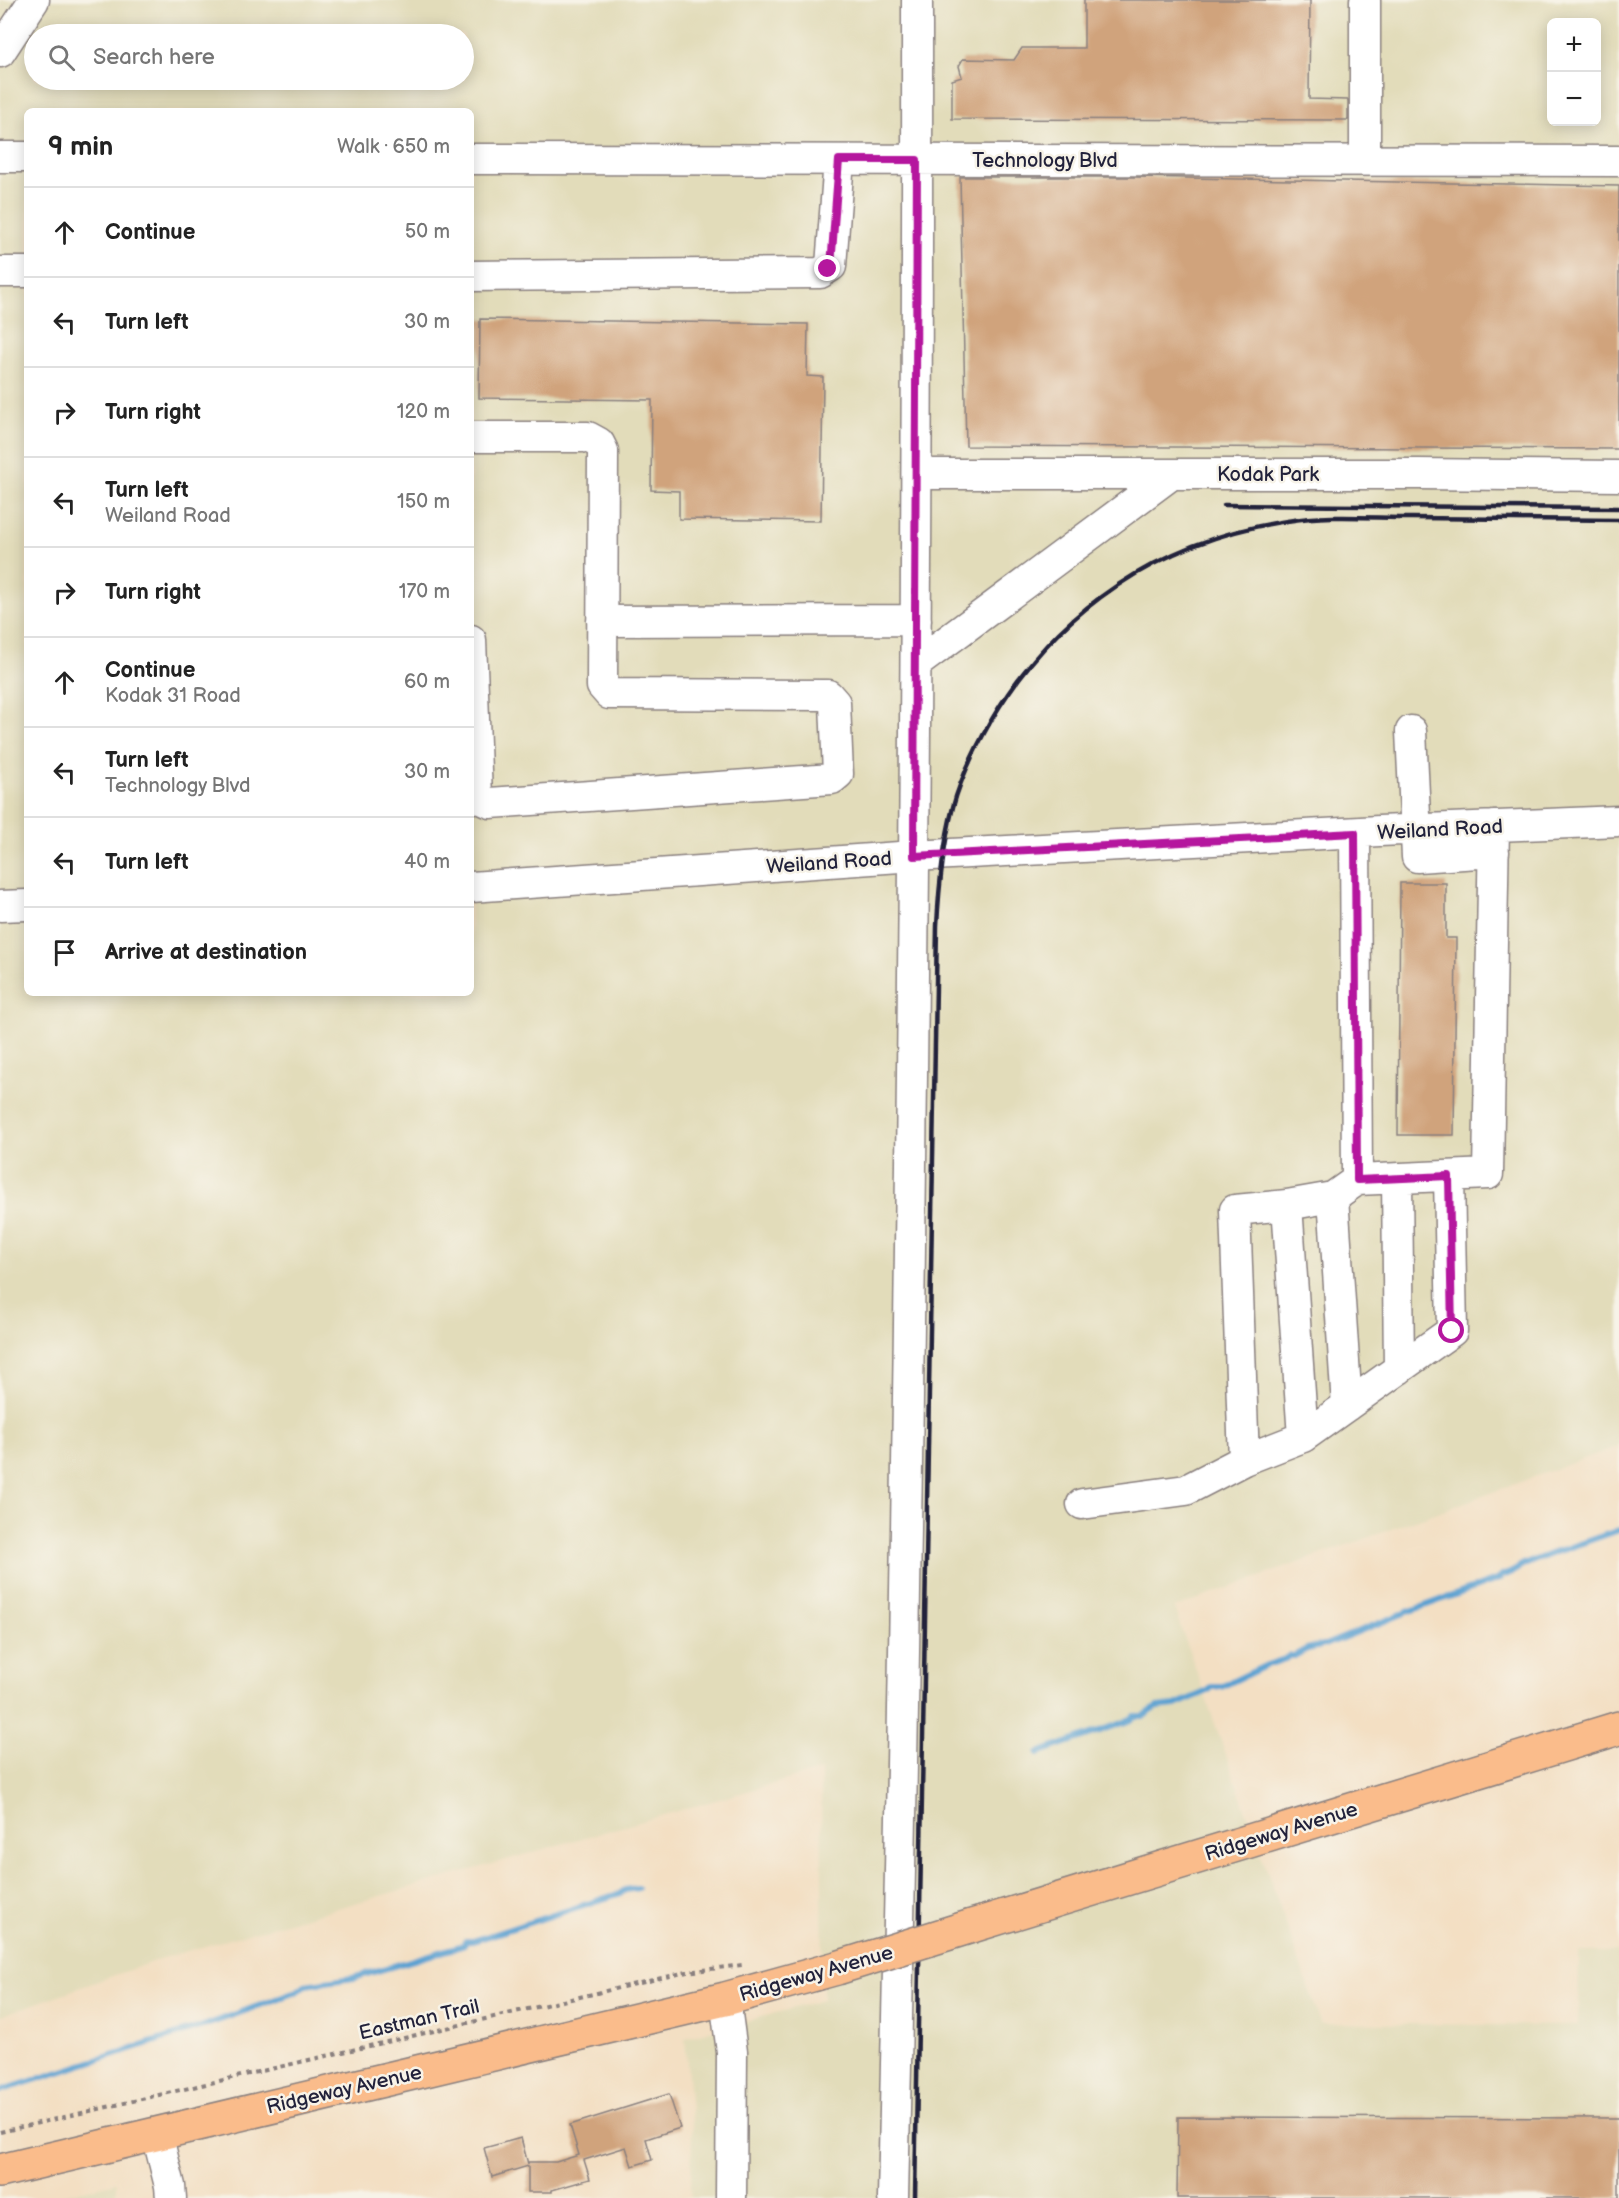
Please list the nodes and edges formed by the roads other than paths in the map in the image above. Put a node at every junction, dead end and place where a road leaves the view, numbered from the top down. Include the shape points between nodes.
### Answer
1 (34, 0) edge
2 (917, 0) edge
3 (1365, 0) edge
4 (0, 52) edge
5 (0, 157) edge
6 (24, 157) edge
7 (474, 159) edge
8 (839, 160) junction
9 (917, 160) junction
10 (1365, 160) junction
11 (1619, 161) edge
12 (0, 272) edge
13 (24, 272) edge
14 (474, 276) edge
15 (474, 437) edge
16 (917, 474) junction
17 (1172, 474) junction
18 (1619, 476) edge
19 (916, 620) junction
20 (602, 621) junction
21 (916, 664) junction
22 (474, 718) edge
23 (1411, 731) dead end
24 (1619, 821) edge
25 (1417, 830) junction
26 (1355, 833) junction
27 (1494, 839) junction
28 (914, 856) junction
29 (474, 887) edge
30 (24, 905) edge
31 (0, 906) edge
32 (1449, 1176) junction
33 (1397, 1179) junction
34 (1357, 1180) junction
35 (1333, 1197) junction
36 (1287, 1205) junction
37 (1398, 1370) junction
38 (1347, 1406) junction
39 (1303, 1437) junction
40 (1244, 1460) junction
41 (1082, 1504) dead end
42 (1619, 1728) edge
43 (725, 1999) junction
44 (157, 2134) junction
45 (0, 2171) edge
46 (171, 2198) edge
47 (731, 2198) edge
48 (893, 2198) edge

1 - 4 street
2 - 9 street
3 - 10 street
5 - 6 street
7 - 8 street, Technology Blvd
8 - 9 street, Technology Blvd
8 - 14 street via 831,266 820,273
9 - 10 street, Technology Blvd
9 - 16 street
10 - 11 street, Technology Blvd
12 - 13 street
15 - 20 street via 588,437 598,443 603,451
16 - 17 street, Kodak Park
16 - 19 street
17 - 18 street, Kodak Park
17 - 21 street
19 - 20 street
19 - 21 street
20 - 22 street via 602,686 609,694 828,695 835,703 838,774 832,779 490,803 477,797
21 - 28 street
23 - 25 street
24 - 27 street, Weiland Road
25 - 26 street, Weiland Road
25 - 27 street, Weiland Road
26 - 28 street, Weiland Road
26 - 34 street
27 - 32 street via 1488,1174
28 - 29 street, Weiland Road
28 - 48 street
30 - 31 street
32 - 33 street
32 - 37 street via 1452,1331
33 - 34 street
33 - 37 street
34 - 35 street
35 - 36 street
35 - 38 street
36 - 39 street
36 - 40 street via 1235,1210
37 - 38 street
38 - 39 street
39 - 40 street
40 - 41 street via 1186,1490
42 - 43 main road, Ridgeway Avenue, bridge
43 - 44 main road, Ridgeway Avenue
43 - 47 street via 732,2052
44 - 45 main road, Ridgeway Avenue
44 - 46 street

